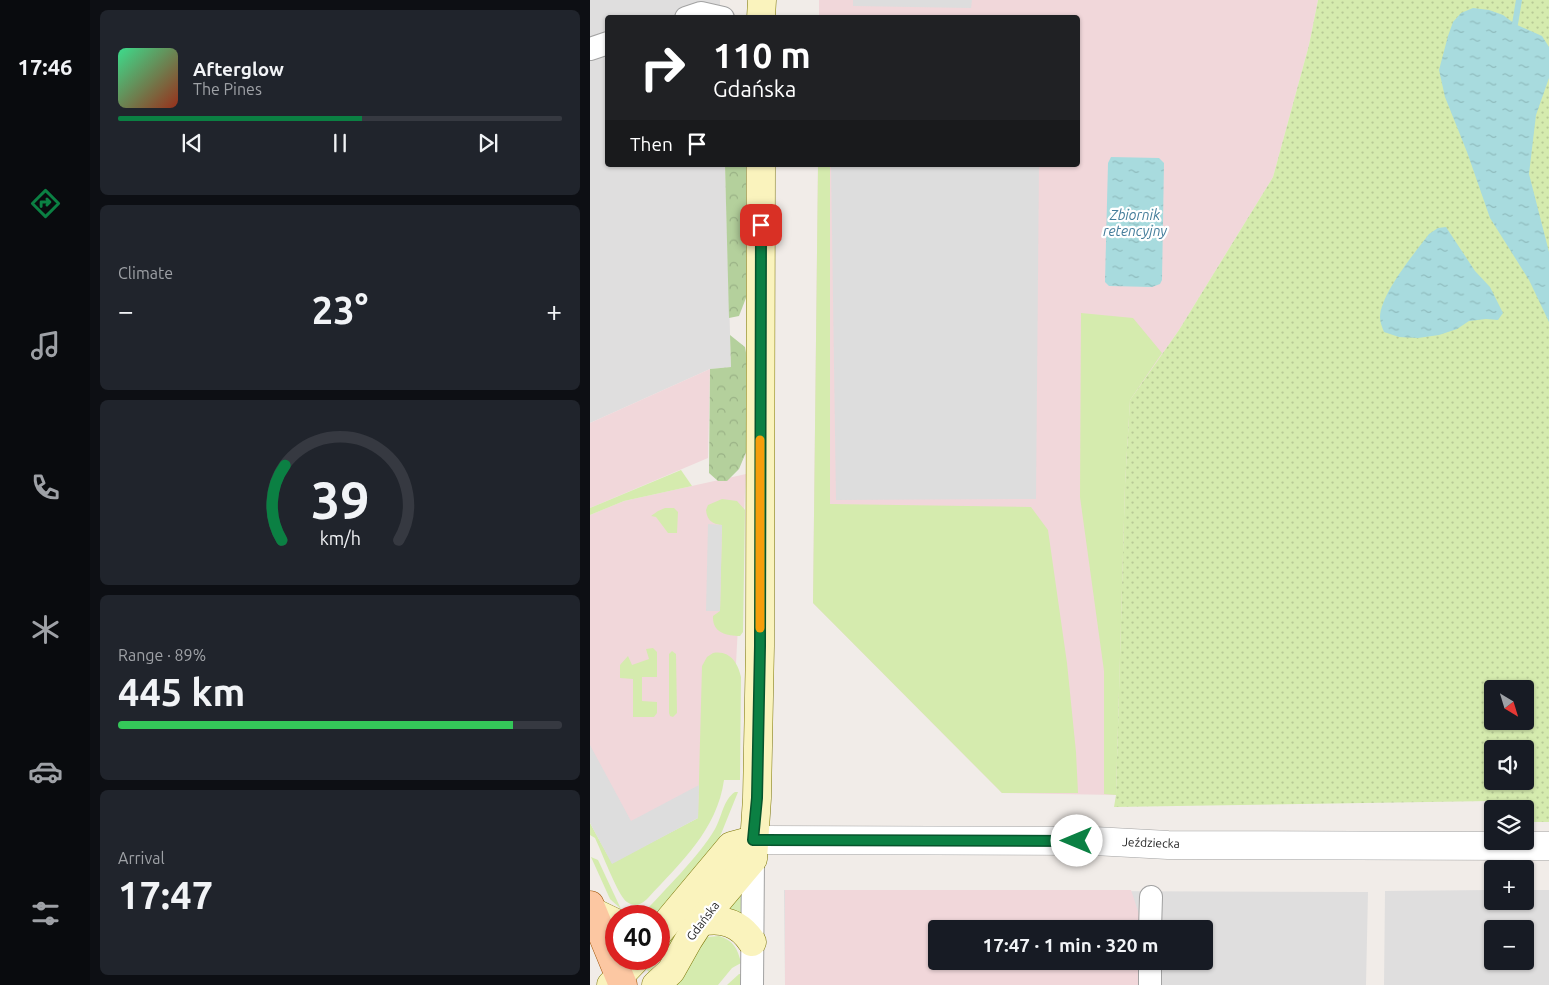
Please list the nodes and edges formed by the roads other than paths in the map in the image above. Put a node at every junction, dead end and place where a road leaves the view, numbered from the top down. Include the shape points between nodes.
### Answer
1 (762, 0) edge
2 (695, 15) edge
3 (710, 15) edge
4 (761, 15) edge
5 (605, 44) edge
6 (590, 49) edge
7 (761, 167) edge
8 (1549, 846) edge
9 (753, 850) junction
10 (1150, 897) dead end
11 (600, 913) edge
12 (670, 916) edge
13 (1150, 920) edge
14 (700, 922) junction
15 (752, 942) junction
16 (1150, 970) edge
17 (622, 976) edge
18 (656, 985) edge
19 (752, 985) edge
20 (1150, 985) edge

1 - 4 main road
2 - 3 street
5 - 6 street
7 - 9 main road via 760,646
8 - 9 street, Jeździecka via 828,841
9 - 12 main road, Gdańska via 731,846
9 - 14 main road, Gdańska
9 - 15 street
10 - 13 street
11 - 17 main road
14 - 15 main road via 731,923 740,927
14 - 18 main road, Gdańska via 671,971
15 - 19 street
16 - 20 street

